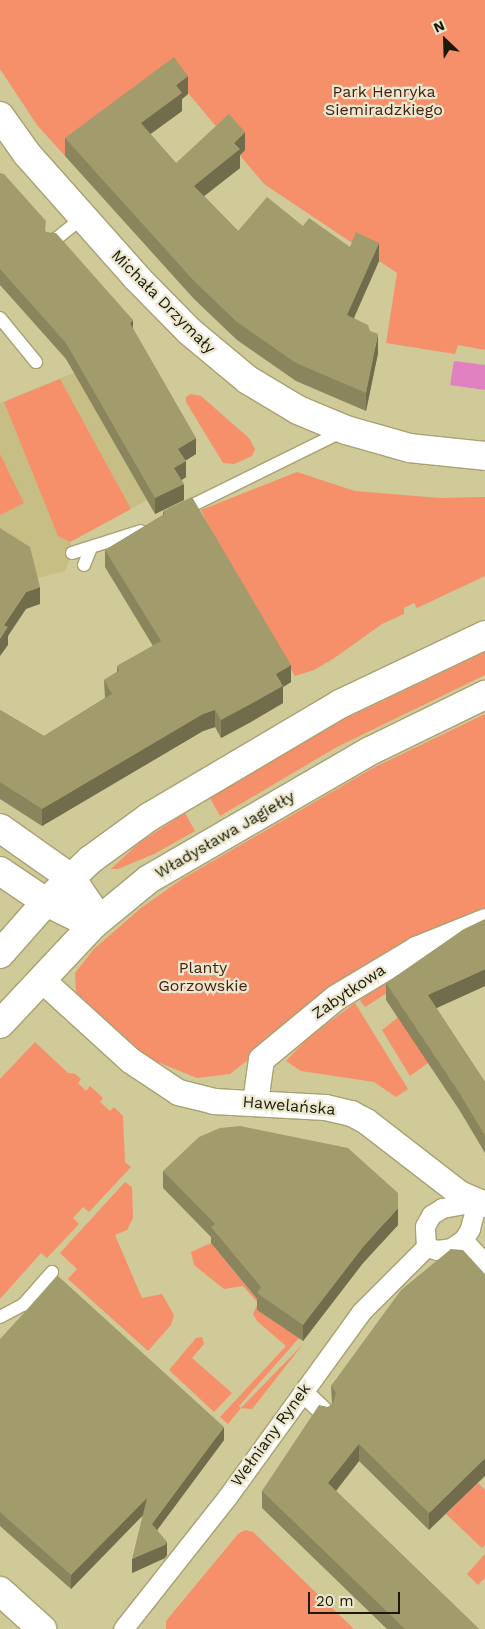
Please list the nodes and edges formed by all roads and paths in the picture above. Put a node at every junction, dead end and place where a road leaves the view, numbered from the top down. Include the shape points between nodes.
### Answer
1 (2, 123) edge
2 (82, 218) junction
3 (51, 243) edge
4 (0, 318) edge
5 (36, 362) dead end
6 (346, 430) junction
7 (485, 456) edge
8 (171, 516) edge
9 (155, 524) edge
10 (91, 548) junction
11 (72, 553) dead end
12 (84, 565) dead end
13 (485, 635) edge
14 (485, 695) edge
15 (0, 828) edge
16 (0, 871) edge
17 (71, 878) junction
18 (46, 902) junction
19 (485, 921) edge
20 (96, 922) junction
21 (0, 954) edge
22 (40, 979) junction
23 (0, 1024) edge
24 (255, 1102) junction
25 (481, 1203) edge
26 (463, 1240) junction
27 (426, 1247) junction
28 (485, 1264) edge
29 (52, 1272) dead end
30 (0, 1317) edge
31 (302, 1392) junction
32 (325, 1413) edge
33 (0, 1591) edge
34 (42, 1629) edge
35 (123, 1629) edge

1 - 2 main road, Michała Drzymały
2 - 3 lane
2 - 6 main road, Michała Drzymały via 175,318 220,358 273,397
4 - 5 lane
6 - 7 main road, Michała Drzymały via 409,448
6 - 8 lane
9 - 10 lane
10 - 11 lane
10 - 12 lane
13 - 17 main road via 360,693 275,741 143,822
14 - 20 main road, Władysława Jagiełły via 370,751 194,851 148,879
15 - 17 main road
16 - 18 main road
17 - 18 main road
17 - 20 main road
18 - 20 main road
18 - 21 main road
19 - 24 street, Zabytkowa via 416,949 336,997 261,1058
20 - 22 main road, Władysława Jagiełły
22 - 23 main road, Władysława Jagiełły
22 - 24 street, Hawelańska via 130,1060 178,1092 212,1100
24 - 25 street, Hawelańska via 325,1107 360,1117 459,1193
25 - 26 street
25 - 27 street via 442,1208 431,1215 425,1226
26 - 27 street via 451,1248 437,1250
26 - 28 street
27 - 31 street, Wełniany Rynek via 360,1312
29 - 30 lane via 23,1305
31 - 32 street
31 - 35 street, Wełniany Rynek via 224,1502
33 - 34 main road

